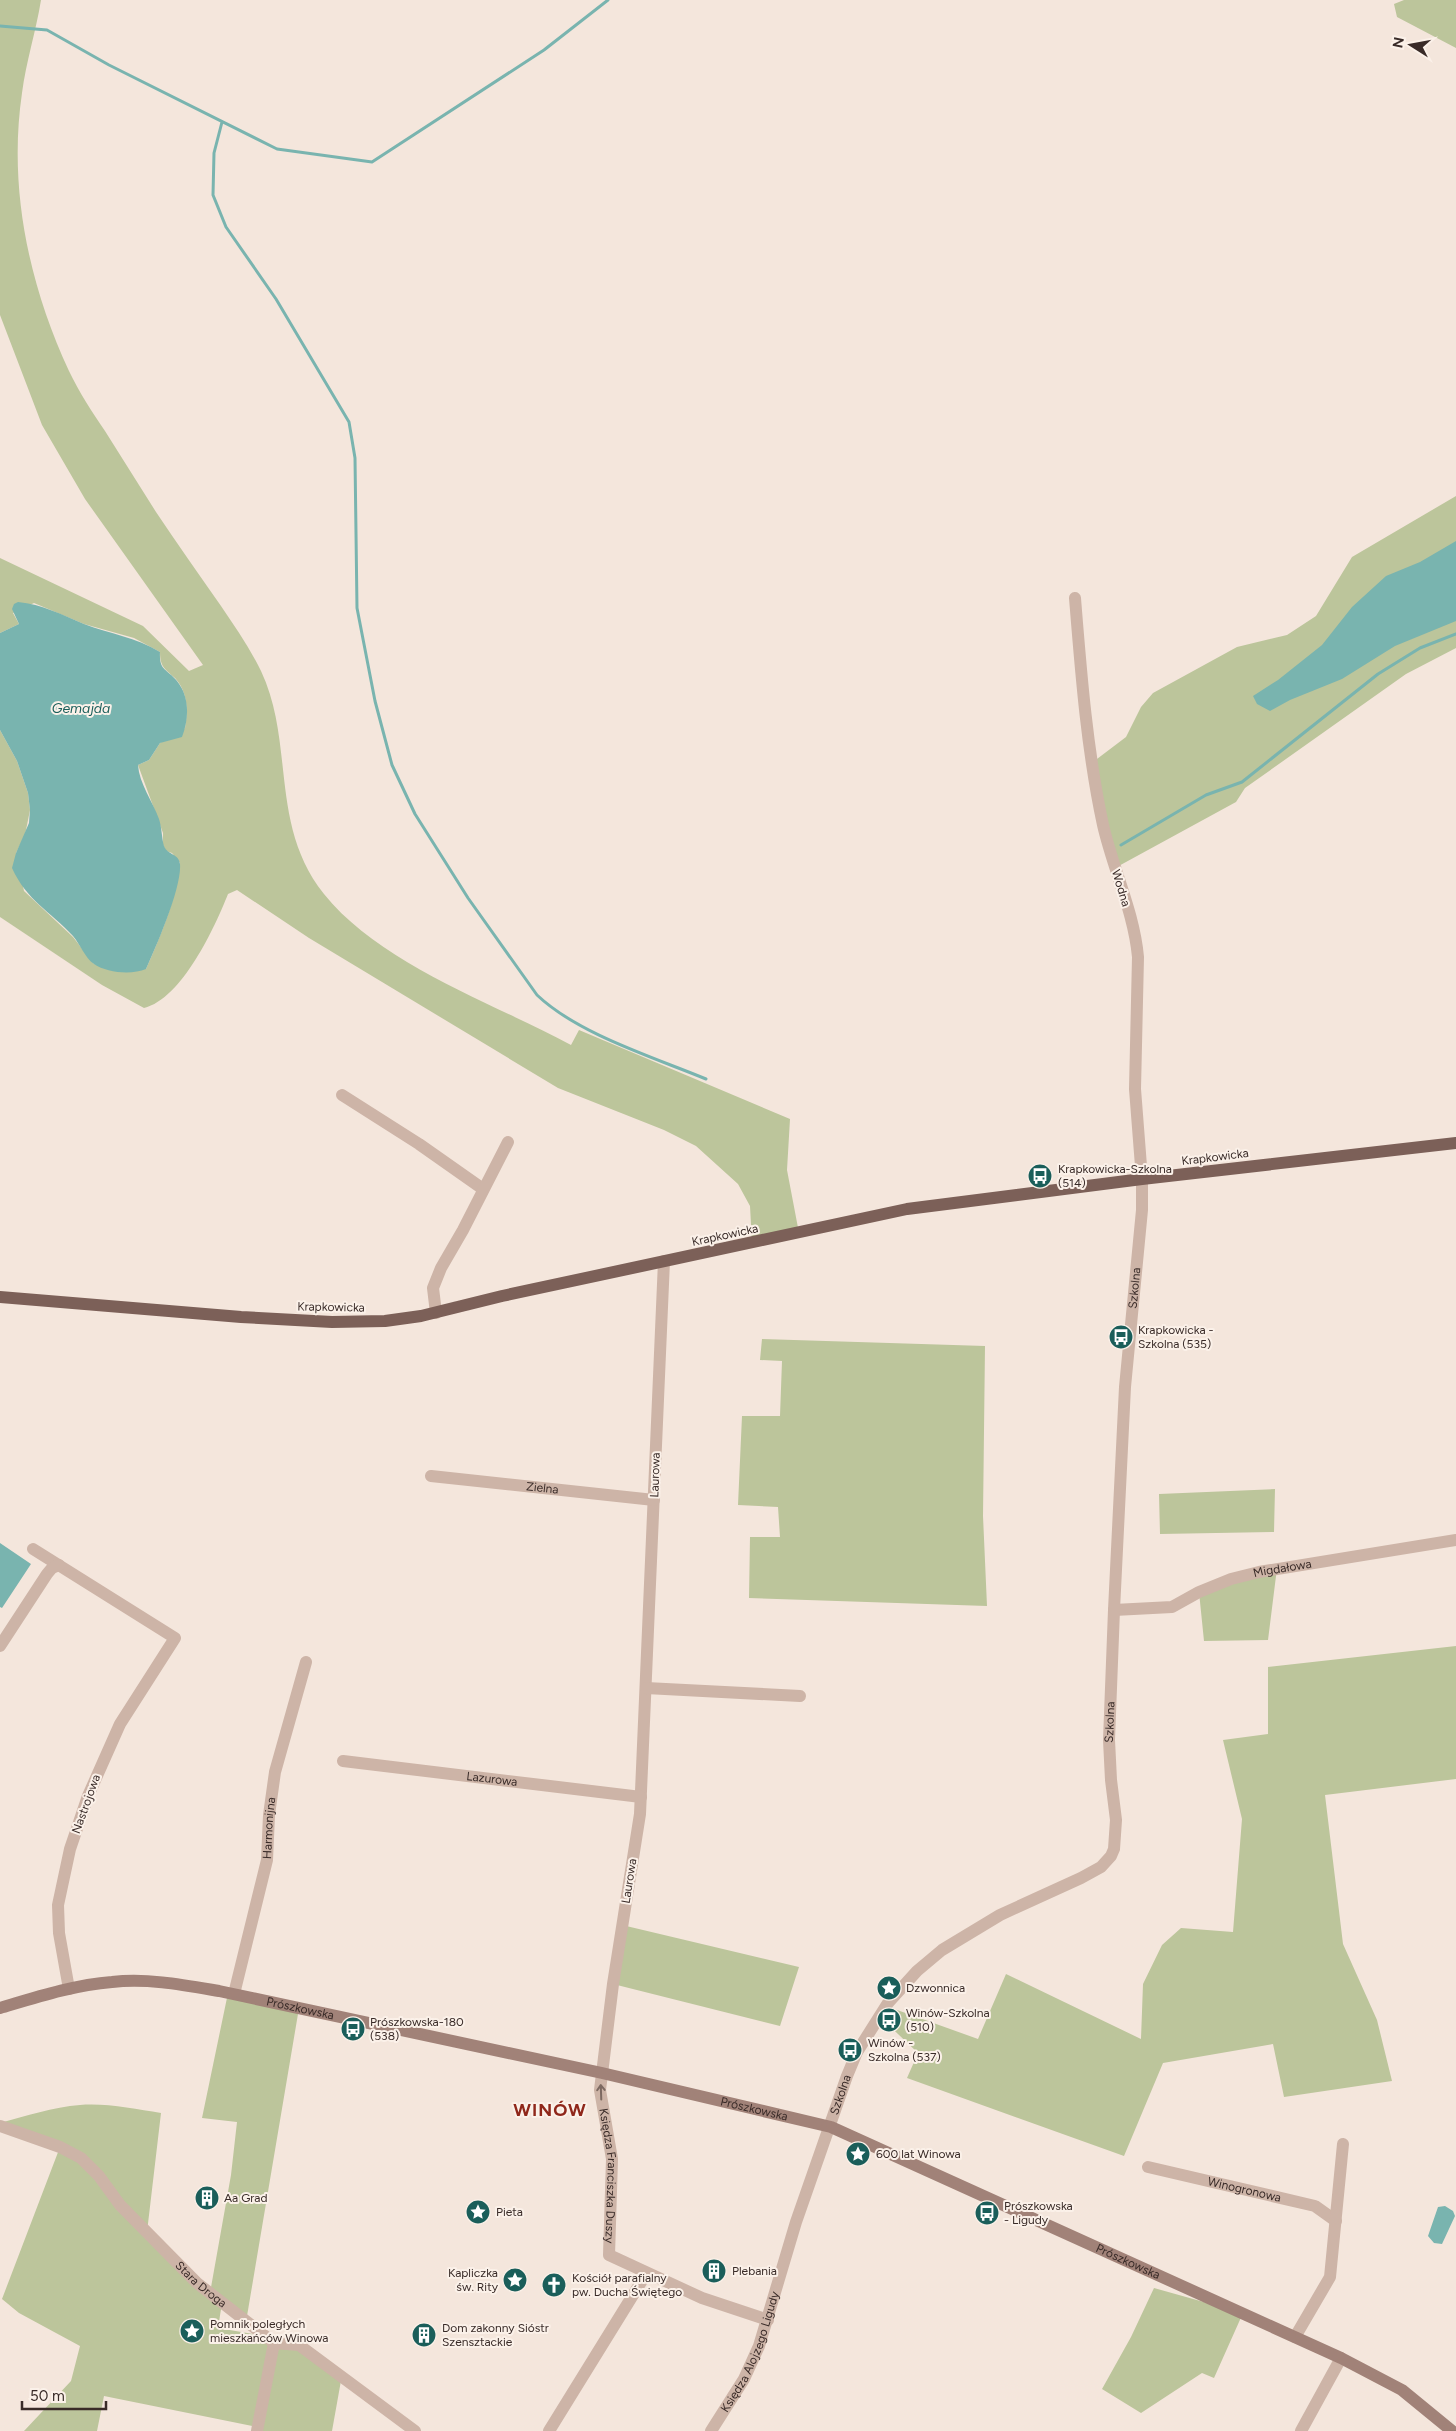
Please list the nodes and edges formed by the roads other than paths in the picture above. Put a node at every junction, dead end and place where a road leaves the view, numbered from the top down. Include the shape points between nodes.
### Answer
1 (1075, 598) dead end
2 (342, 1095) dead end
3 (508, 1142) dead end
4 (1456, 1143) edge
5 (1142, 1179) junction
6 (483, 1189) junction
7 (664, 1262) junction
8 (0, 1297) edge
9 (436, 1313) junction
10 (431, 1476) dead end
11 (654, 1500) junction
12 (1456, 1540) edge
13 (34, 1549) dead end
14 (60, 1565) junction
15 (1114, 1610) junction
16 (0, 1646) edge
17 (306, 1662) dead end
18 (646, 1688) junction
19 (800, 1696) dead end
20 (343, 1761) dead end
21 (641, 1797) junction
22 (69, 1989) junction
23 (234, 1994) junction
24 (0, 2008) edge
25 (602, 2072) junction
26 (0, 2126) edge
27 (831, 2127) junction
28 (1343, 2144) dead end
29 (1148, 2167) dead end
30 (1336, 2221) junction
31 (646, 2274) junction
32 (768, 2320) junction
33 (1295, 2337) junction
34 (274, 2343) junction
35 (1341, 2358) junction
36 (396, 2417) junction
37 (257, 2431) edge
38 (394, 2431) edge
39 (415, 2431) edge
40 (549, 2431) edge
41 (711, 2431) edge
42 (1301, 2431) edge
43 (1452, 2431) edge

1 - 5 street, Wodna via 1091,748 1103,824 1136,937 1135,1089
2 - 6 street
3 - 6 street
4 - 5 main road, Krapkowicka
5 - 7 main road, Krapkowicka via 906,1209
5 - 15 street, Szkolna via 1142,1210 1125,1387
6 - 9 street via 433,1288
7 - 9 main road, Krapkowicka
7 - 11 street, Laurowa
8 - 9 main road, Krapkowicka via 332,1322 385,1321
10 - 11 street, Zielna
11 - 18 street, Laurowa
12 - 15 street, Migdałowa via 1259,1572 1231,1579 1172,1607
13 - 14 street
14 - 16 street via 47,1574
14 - 22 street, Nastrojowa via 175,1638 120,1724 75,1832 58,1905 59,1933
15 - 27 street, Szkolna via 1109,1747 1116,1820 1111,1856 1101,1867 1081,1878 1000,1915 942,1950 916,1971 888,2003 857,2052
17 - 23 street, Harmonijna via 275,1772 267,1860
18 - 19 street
18 - 21 street, Laurowa
20 - 21 street, Lazurowa
21 - 25 street, Laurowa
22 - 23 main road, Prószkowska via 137,1981
22 - 24 main road, Prószkowska
23 - 25 main road, Prószkowska
25 - 27 main road, Prószkowska
31 -> 25 street, Księdza Franciszka Duszy via 609,2255 612,2159 600,2090
26 - 34 street, Stara Droga via 60,2147 81,2158 174,2262
27 - 32 street, Księdza Alojzego Ligudy via 796,2222
27 - 33 main road, Prószkowska
28 - 30 street
29 - 30 street, Winogronowa via 1315,2206
30 - 33 street via 1330,2277
31 - 32 street, Księdza Franciszka Duszy via 702,2298
31 - 40 street
32 - 41 street, Księdza Alojzego Ligudy via 744,2379
33 - 35 main road, Prószkowska
34 - 36 street via 299,2345
34 - 37 street
35 - 42 street
35 - 43 main road, Prószkowska via 1402,2390
36 - 38 street
36 - 39 street

